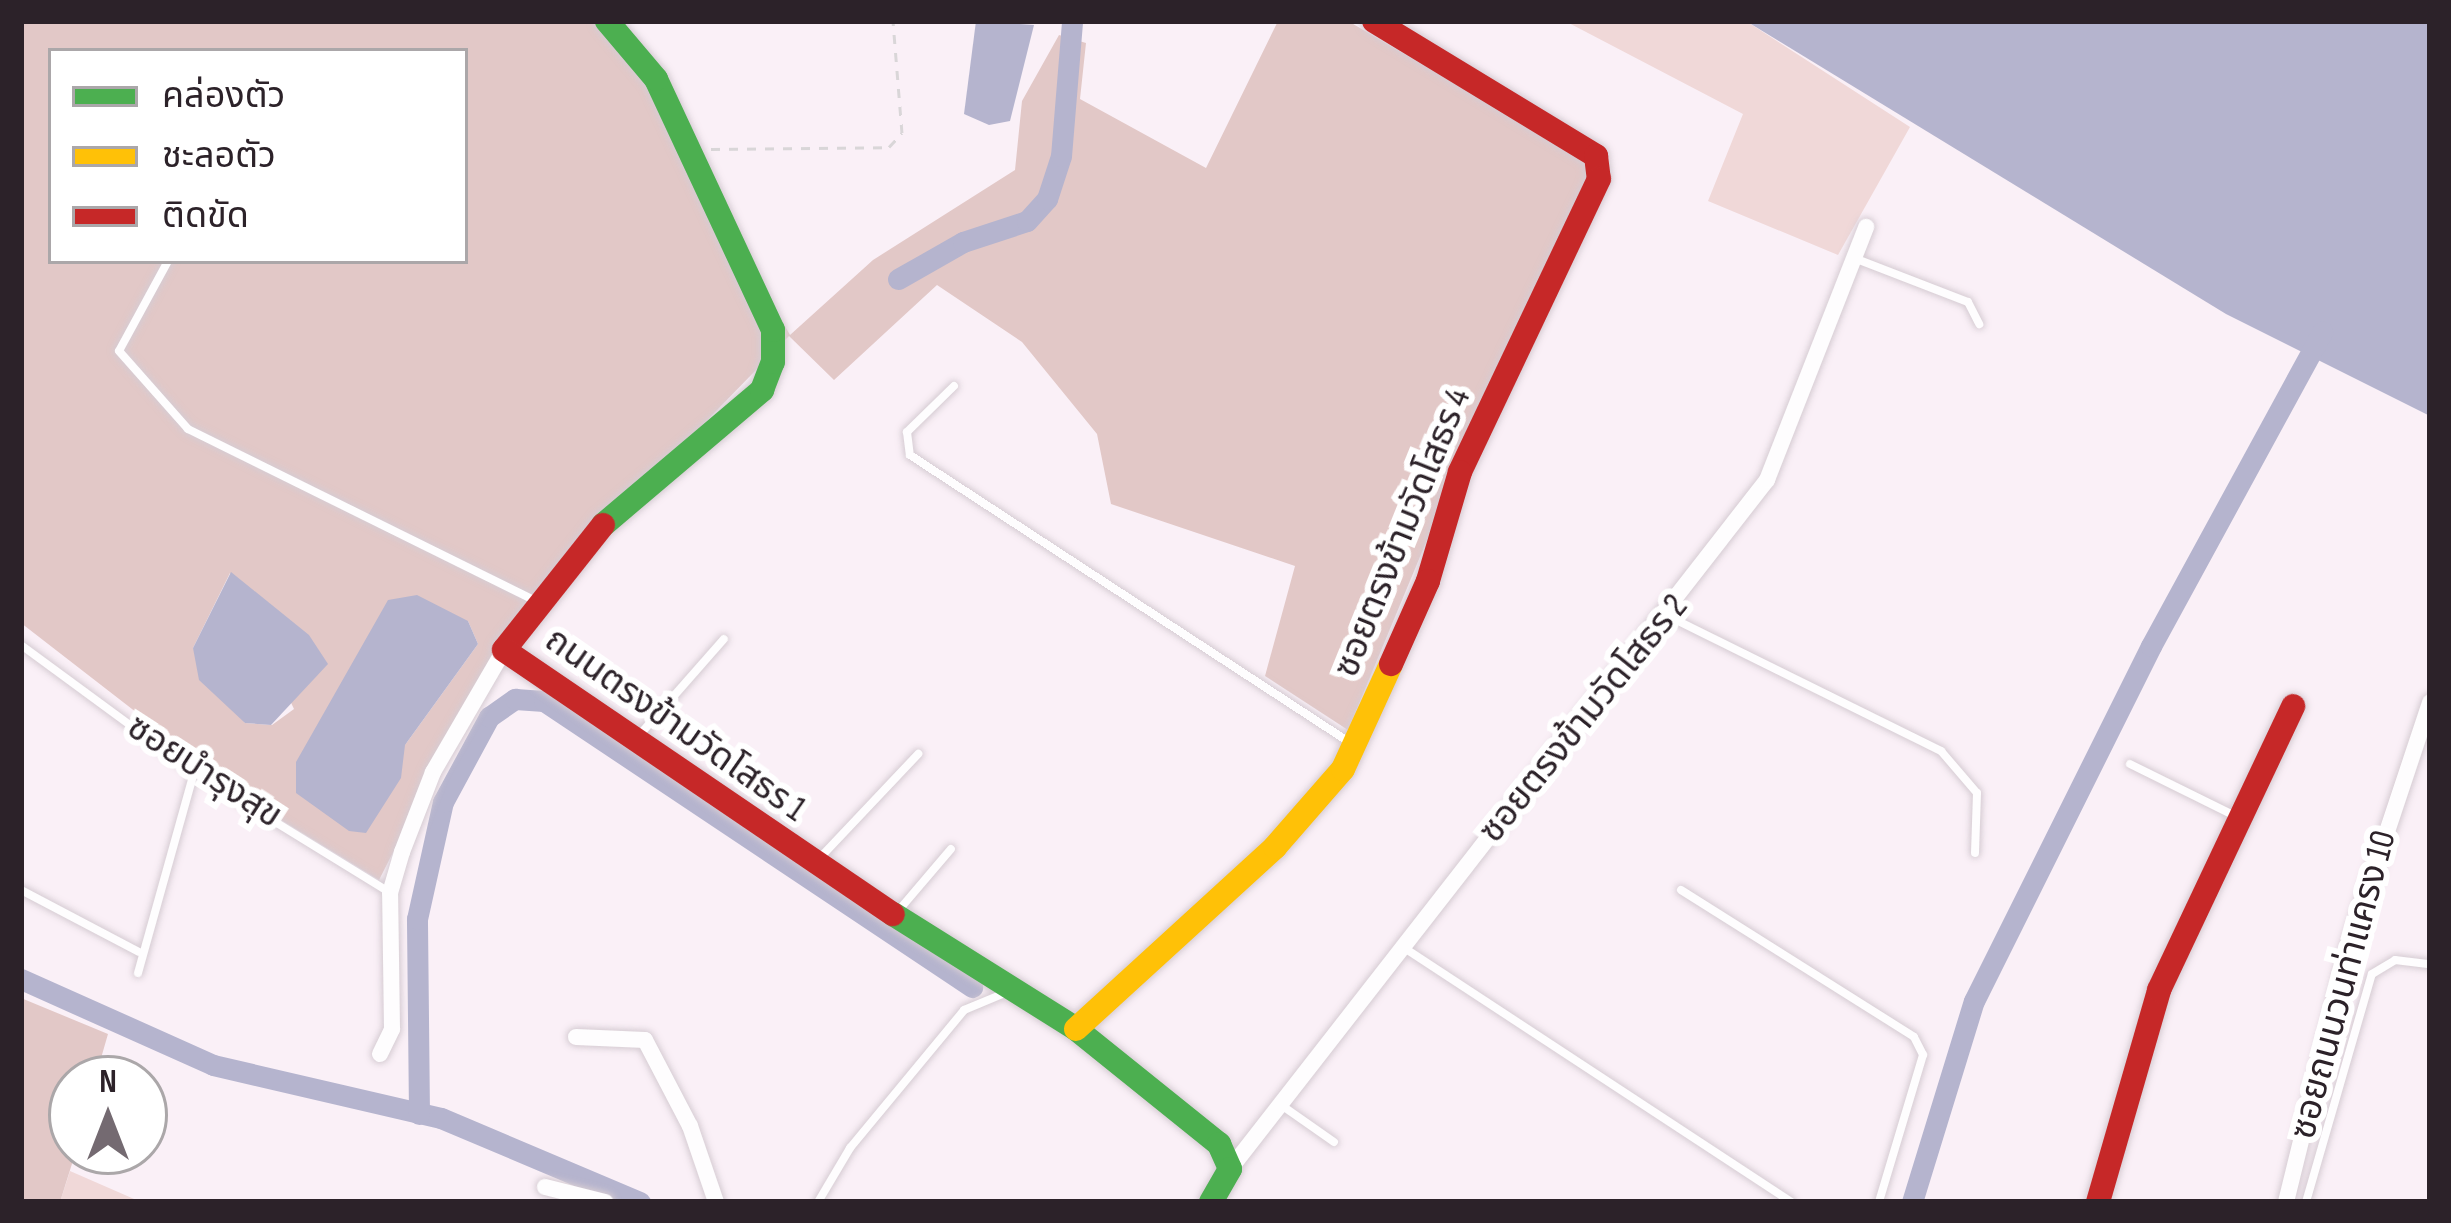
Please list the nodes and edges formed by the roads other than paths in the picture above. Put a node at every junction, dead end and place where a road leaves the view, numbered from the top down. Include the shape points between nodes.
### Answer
1 (607, 21) edge
2 (1374, 21) edge
3 (1866, 227) dead end
4 (1852, 258) junction
5 (166, 264) edge
6 (1979, 324) dead end
7 (954, 386) dead end
8 (541, 604) junction
9 (1666, 615) junction
10 (724, 639) dead end
11 (21, 645) edge
12 (504, 650) junction
13 (2430, 702) edge
14 (2293, 706) dead end
15 (635, 740) junction
16 (1353, 745) junction
17 (918, 754) dead end
18 (2130, 764) dead end
19 (194, 772) junction
20 (2236, 816) junction
21 (951, 850) dead end
22 (1975, 854) dead end
23 (815, 863) junction
24 (21, 890) edge
25 (1681, 890) dead end
26 (390, 893) junction
27 (898, 912) junction
28 (1402, 946) junction
29 (139, 952) junction
30 (2430, 964) edge
31 (138, 973) dead end
32 (1021, 990) junction
33 (1076, 1028) junction
34 (576, 1037) dead end
35 (380, 1054) dead end
36 (1285, 1107) junction
37 (1334, 1142) dead end
38 (1230, 1169) junction
39 (545, 1186) dead end
40 (604, 1202) edge
41 (716, 1202) edge
42 (818, 1202) edge
43 (1211, 1202) edge
44 (1791, 1202) edge
45 (1879, 1202) edge
46 (2098, 1202) edge
47 (2286, 1202) edge
48 (2306, 1202) edge

1 - 8 street, ถนนตรงข้ามวัดโสธร 1 via 656,80 773,330 769,378 590,536
2 - 16 street, ซอยตรงข้ามวัดโสธร 4 via 1596,155 1601,170 1539,319 1460,472 1428,581
3 - 4 street, ซอยตรงข้ามวัดโสธร 2
4 - 6 lane via 1968,302
4 - 9 street, ซอยตรงข้ามวัดโสธร 2 via 1767,480
5 - 8 lane via 119,351 188,429
7 - 16 lane via 907,432 910,455
8 - 12 street, ถนนตรงข้ามวัดโสธร 1
9 - 22 lane via 1963,768 1981,818
9 - 28 street, ซอยตรงข้ามวัดโสธร 2
10 - 15 lane
11 - 19 lane, ซอยบำรุงสุข
12 - 15 street, ถนนตรงข้ามวัดโสธร 1
12 - 26 street via 433,772
13 - 47 street, ซอยถนนวนท่าแครง 10 via 2348,950
14 - 20 street
15 - 23 street, ถนนตรงข้ามวัดโสธร 1
16 - 33 street, ซอยตรงข้ามวัดโสธร 4 via 1275,847
17 - 23 lane
18 - 20 lane
19 - 26 lane, ซอยบำรุงสุข
19 - 29 lane
20 - 46 street via 2145,1029
21 - 27 lane
23 - 27 street, ถนนตรงข้ามวัดโสธร 1
24 - 29 lane
25 - 45 lane via 1914,1037 1923,1055
26 - 35 street via 393,1007
27 - 32 street, ถนนตรงข้ามวัดโสธร 1
28 - 36 street, ซอยตรงข้ามวัดโสธร 2
28 - 44 lane
29 - 31 lane
30 - 48 lane via 2395,961 2372,974
32 - 33 street, ถนนตรงข้ามวัดโสธร 1
32 - 42 lane via 964,1010 850,1148
33 - 38 street, ถนนตรงข้ามวัดโสธร 1 via 1220,1144
34 - 41 street via 645,1040 690,1126
36 - 37 lane
36 - 38 street, ซอยตรงข้ามวัดโสธร 2
38 - 43 street
39 - 40 street

